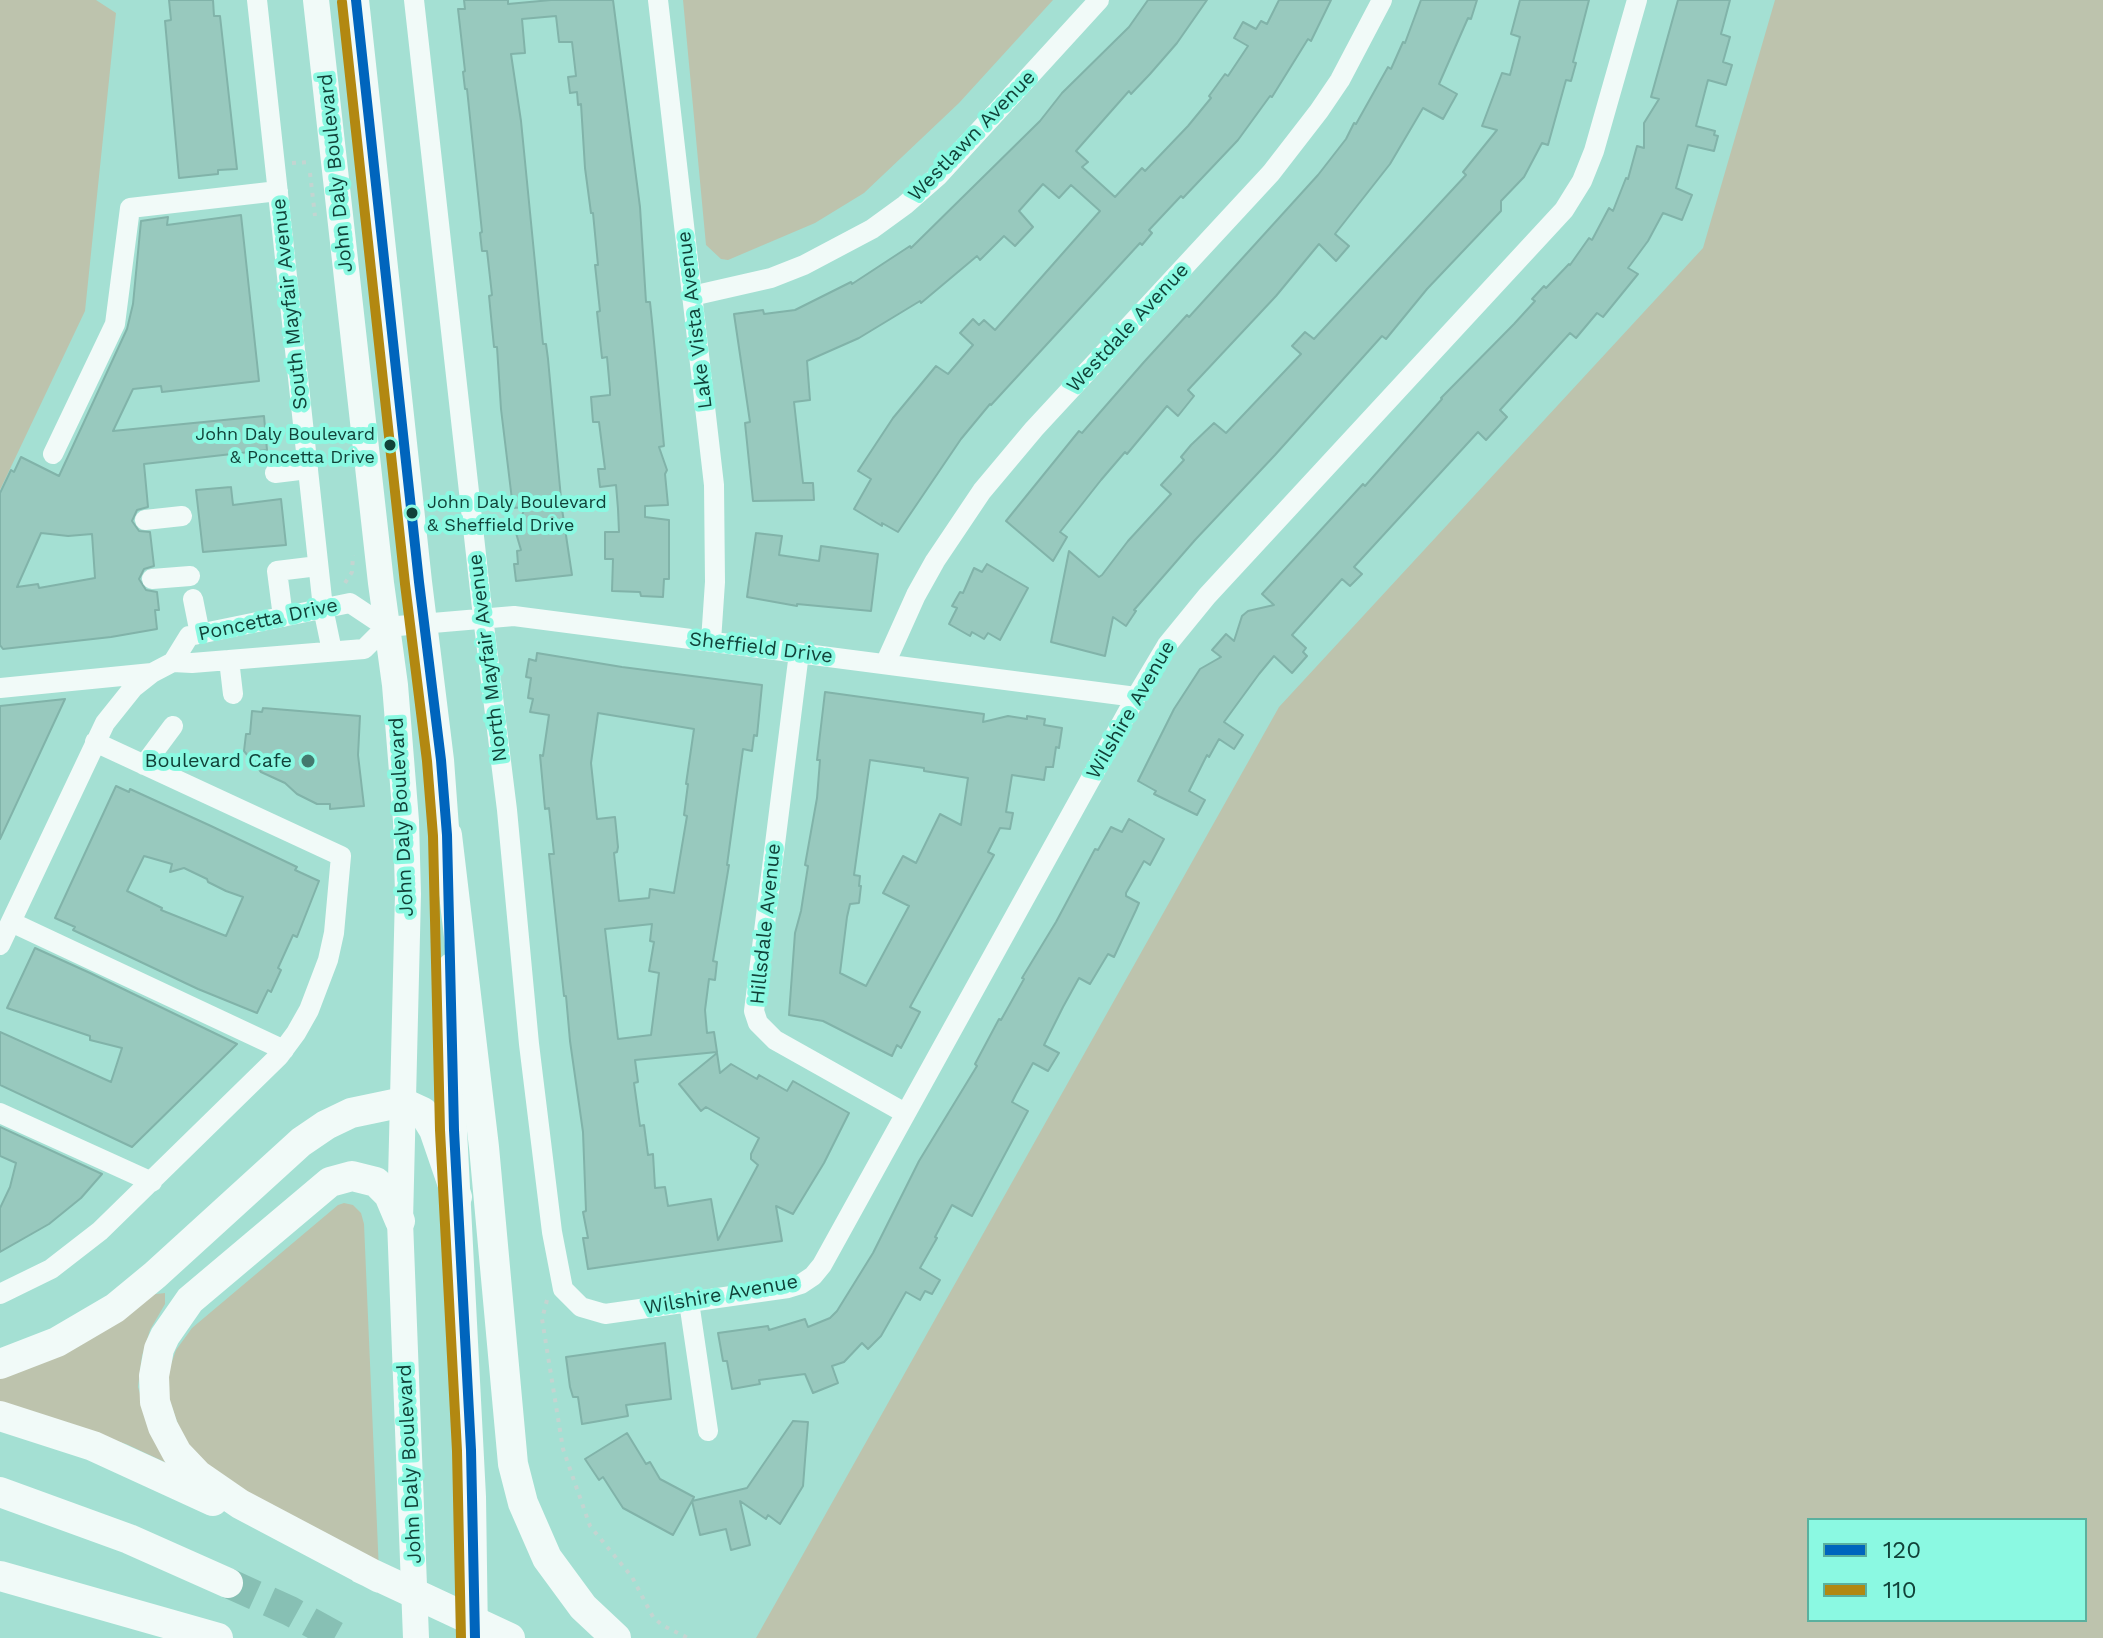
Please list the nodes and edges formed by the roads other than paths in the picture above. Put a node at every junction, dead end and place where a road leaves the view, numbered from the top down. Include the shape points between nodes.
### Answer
1 (257, 0) edge
2 (316, 0) edge
3 (356, 0) edge
4 (414, 0) edge
5 (658, 0) edge
6 (1099, 0) edge
7 (1382, 0) edge
8 (1637, 0) edge
9 (278, 191) junction
10 (692, 296) junction
11 (53, 454) dead end
12 (308, 469) junction
13 (275, 473) dead end
14 (182, 516) dead end
15 (145, 520) dead end
16 (318, 566) junction
17 (190, 576) dead end
18 (152, 579) dead end
19 (193, 599) dead end
20 (323, 608) junction
21 (283, 617) junction
22 (483, 617) junction
23 (424, 623) junction
24 (386, 627) junction
25 (200, 634) junction
26 (711, 641) junction
27 (332, 651) junction
28 (799, 653) junction
29 (229, 660) junction
30 (173, 662) junction
31 (885, 664) junction
32 (152, 673) junction
33 (0, 688) edge
34 (233, 694) dead end
35 (1136, 697) junction
36 (173, 726) dead end
37 (95, 742) junction
38 (144, 765) junction
39 (447, 835) junction
40 (11, 922) junction
41 (0, 945) edge
42 (284, 1050) junction
43 (403, 1105) junction
44 (0, 1113) edge
45 (905, 1113) junction
46 (152, 1182) junction
47 (457, 1197) junction
48 (400, 1221) junction
49 (0, 1294) edge
50 (689, 1302) junction
51 (581, 1307) joint
52 (0, 1364) edge
53 (0, 1416) edge
54 (708, 1431) dead end
55 (0, 1492) edge
56 (0, 1576) edge
57 (380, 1578) junction
58 (228, 1583) tunnel mouth
59 (218, 1638) edge
60 (416, 1638) edge
61 (475, 1638) edge
62 (510, 1638) edge
63 (616, 1638) edge

1 - 9 street, South Mayfair Avenue
2 - 24 main road, John Daly Boulevard
3 - 23 main road, John Daly Boulevard
4 - 22 street, North Mayfair Avenue
5 - 10 street, Lake Vista Avenue
6 - 10 street, Westlawn Avenue via 938,176 905,205 804,265
7 - 31 street, Westdale Avenue via 1340,80 1280,163 982,491 935,561
8 - 35 street, Wilshire Avenue via 1594,151 1564,210 1207,596 1167,645
9 - 11 street via 130,208 115,324
9 - 12 street, South Mayfair Avenue
10 - 26 street, Lake Vista Avenue via 714,485
12 - 13 street
12 - 16 street, South Mayfair Avenue
14 - 15 street
16 - 20 street, South Mayfair Avenue
16 - 21 street via 277,571
17 - 18 street
19 - 25 street
20 - 21 street, Poncetta Drive
20 - 24 street, Poncetta Drive via 350,603
20 - 27 street, South Mayfair Avenue
21 - 25 street, Poncetta Drive
22 - 23 street, Sheffield Drive
22 - 26 street, Sheffield Drive via 514,616
22 - 51 street, North Mayfair Avenue via 545,1184 559,1279
23 - 24 street, Sheffield Drive
23 - 39 main road, John Daly Boulevard
24 - 27 street, Poncetta Drive via 364,649
24 - 43 main road, John Daly Boulevard via 407,864
25 - 30 street, Poncetta Drive via 189,636
26 - 28 street, Sheffield Drive
27 - 29 street, Poncetta Drive
28 - 31 street, Sheffield Drive
28 - 45 street, Hillsdale Avenue via 754,1011 775,1040
29 - 30 street, Poncetta Drive
29 - 34 street
30 - 32 street, Poncetta Drive
31 - 35 street, Sheffield Drive
32 - 33 street
32 - 37 street, Poncetta Drive via 119,703
35 - 45 street, Wilshire Avenue
36 - 38 street
37 - 38 street
37 - 40 street, Poncetta Drive
38 - 42 street via 341,856 328,960 309,1010
39 - 47 main road, John Daly Boulevard
39 - 63 highway via 484,1147 513,1464 547,1558 583,1607
40 - 41 street, Poncetta Drive
40 - 42 street
42 - 46 street
43 - 47 highway via 423,1112 431,1122
43 - 48 main road, John Daly Boulevard
43 - 52 highway via 363,1109 326,1125 115,1308 73,1334
44 - 46 street
45 - 50 street, Wilshire Avenue via 813,1276 788,1288
46 - 49 street via 69,1256
47 - 61 main road, John Daly Boulevard
48 - 57 highway via 389,1195 376,1182 352,1176 330,1182 190,1300 165,1336 154,1376 163,1427 177,1453 198,1475 240,1504
48 - 60 main road, John Daly Boulevard
50 - 51 street, Wilshire Avenue via 605,1314
50 - 54 street
53 - 57 highway via 113,1455
55 - 58 highway via 129,1539
56 - 59 highway
57 - 62 highway

